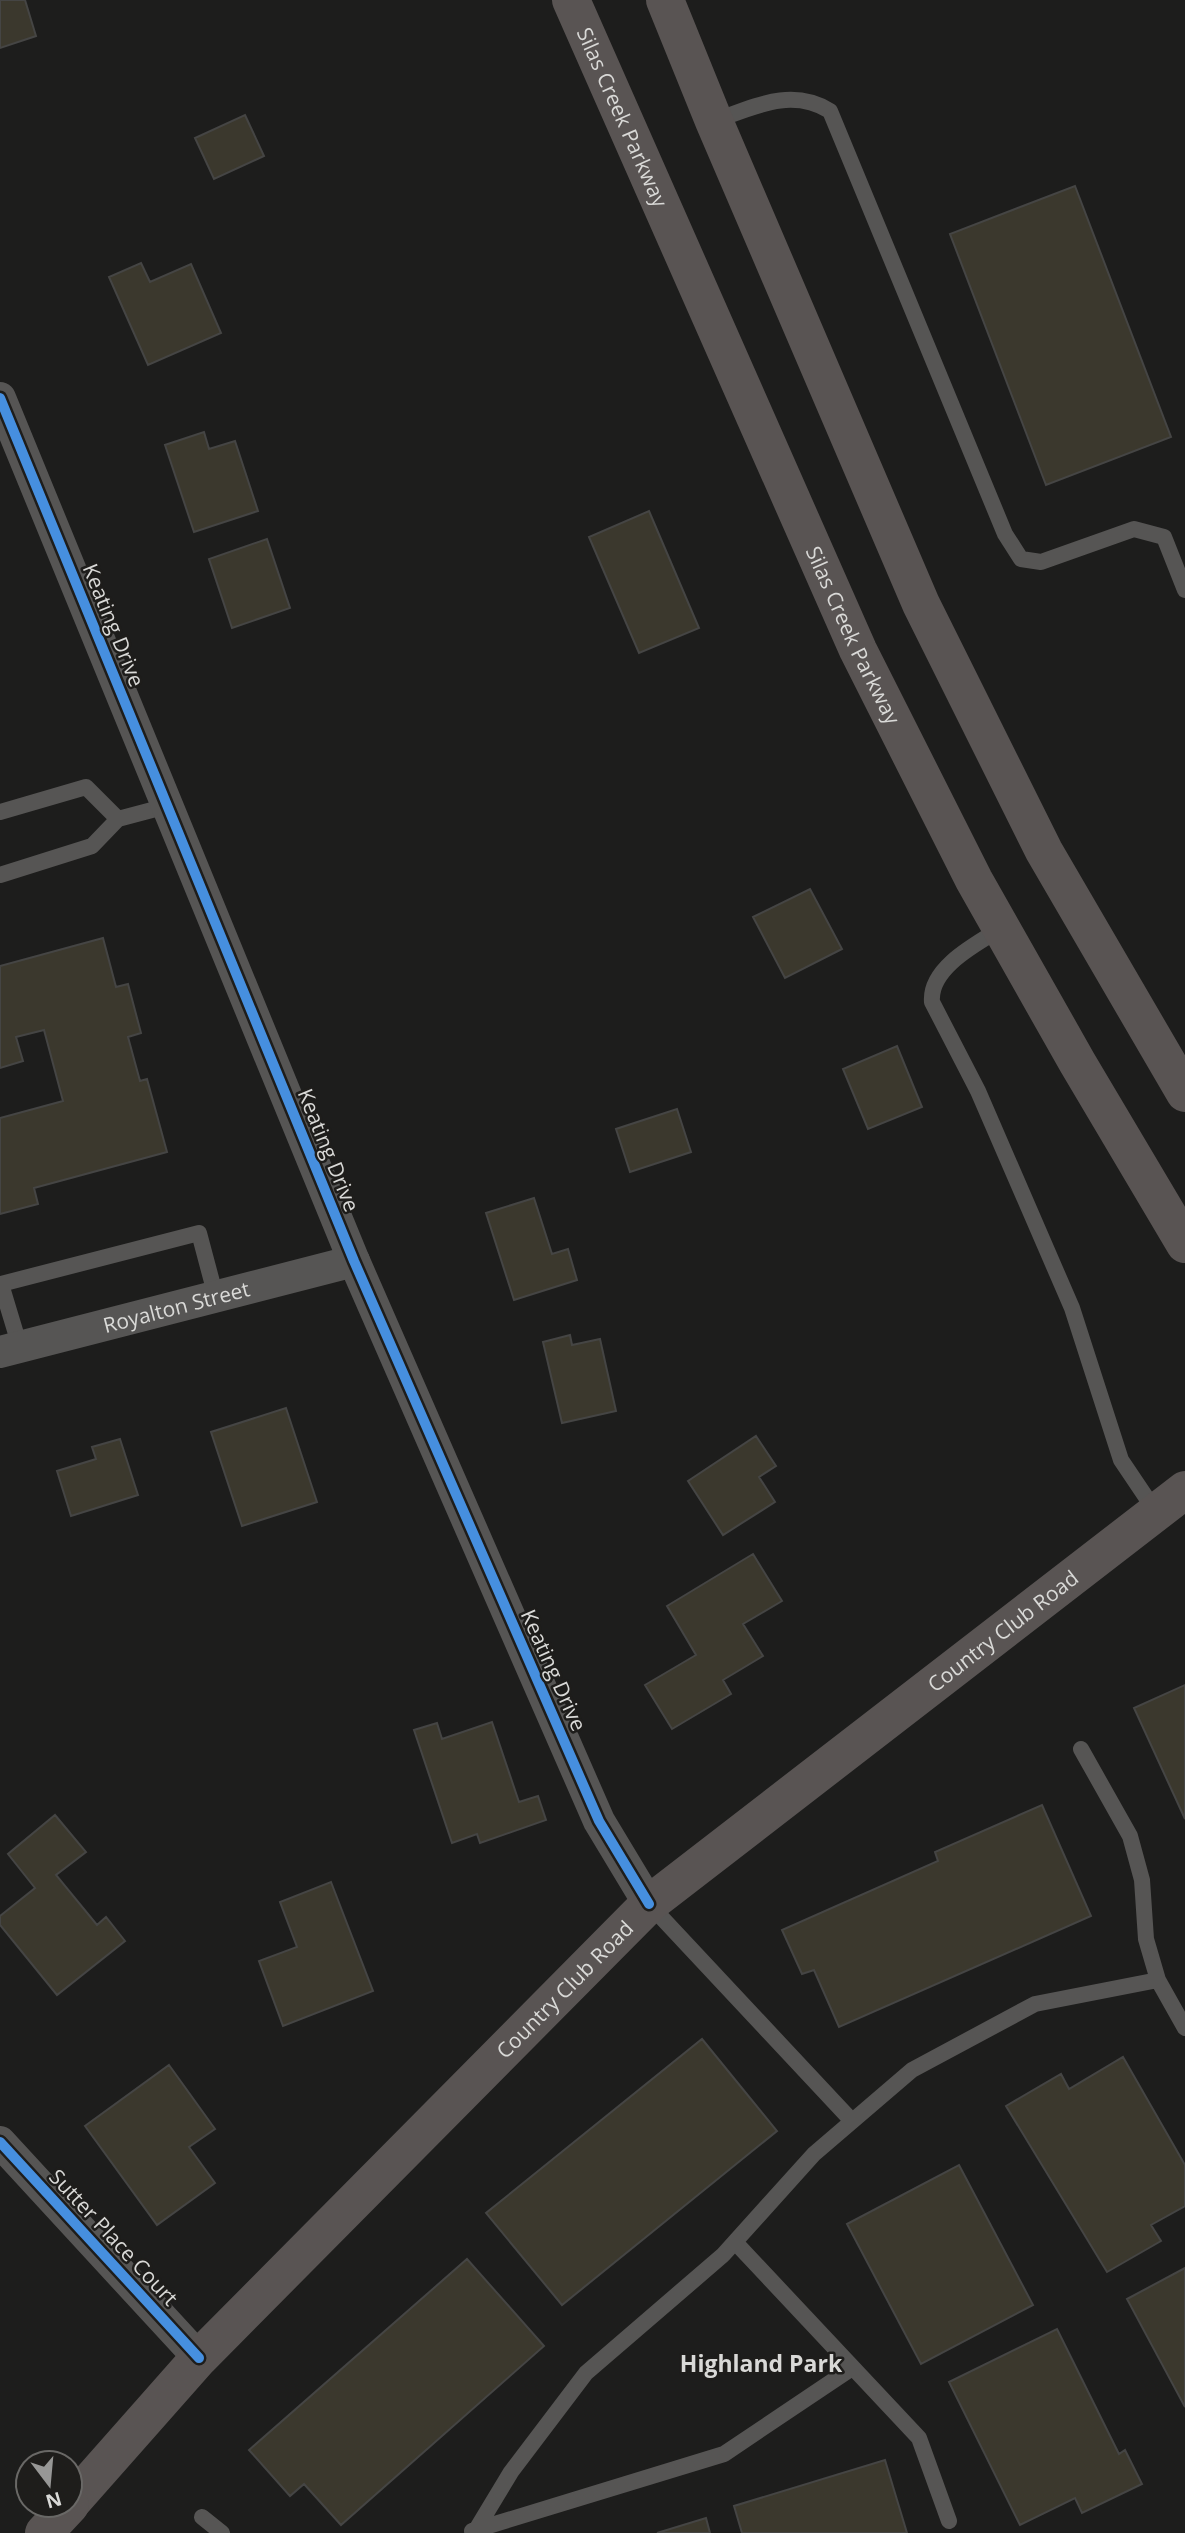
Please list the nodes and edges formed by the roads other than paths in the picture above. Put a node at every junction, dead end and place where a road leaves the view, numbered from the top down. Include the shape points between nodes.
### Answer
1 (570, 0) edge
2 (665, 0) edge
3 (714, 121) junction
4 (0, 398) edge
5 (1185, 590) edge
6 (167, 806) junction
7 (0, 812) edge
8 (118, 819) junction
9 (0, 876) edge
10 (1002, 928) junction
11 (1185, 1093) edge
12 (1185, 1244) edge
13 (354, 1261) junction
14 (216, 1297) junction
15 (10, 1350) edge
16 (1170, 1501) edge
17 (1081, 1749) dead end
18 (649, 1904) junction
19 (1158, 1980) junction
20 (1185, 2028) edge
21 (852, 2121) junction
22 (0, 2142) edge
23 (735, 2242) junction
24 (199, 2358) junction
25 (852, 2368) junction
26 (84, 2489) edge
27 (202, 2517) dead end
28 (57, 2519) edge
29 (949, 2521) dead end
30 (471, 2531) edge
31 (44, 2533) edge
32 (222, 2533) edge

1 - 10 main road, Silas Creek Parkway via 858,650
2 - 3 main road
3 - 5 lane via 772,100 813,100 830,111 1005,534 1021,559 1041,562 1134,529 1164,537
3 - 11 main road via 921,604 1044,851
4 - 6 street, Keating Drive
6 - 8 lane
6 - 13 street, Keating Drive
7 - 8 lane via 86,787
8 - 9 lane via 92,846
10 - 12 main road, Silas Creek Parkway
10 - 16 lane via 937,978 932,1002 978,1091 1072,1308 1121,1460
13 - 14 street, Royalton Street
13 - 18 street, Keating Drive via 598,1821
14 - 15 street, Royalton Street
14 - 15 lane via 199,1233 14,1280 1,1284
16 - 18 main road, Country Club Road
17 - 19 lane via 1130,1836 1142,1880 1146,1939
18 - 21 lane
18 - 24 main road, Country Club Road
19 - 20 lane
19 - 21 lane via 1035,2004 912,2070
21 - 23 lane via 814,2154
22 - 24 street, Sutter Place Court
23 - 25 lane
23 - 30 lane via 586,2373
24 - 26 main road, Country Club Road
25 - 29 lane via 919,2438
25 - 30 lane via 724,2454
27 - 32 lane
28 - 31 main road, Country Club Road

